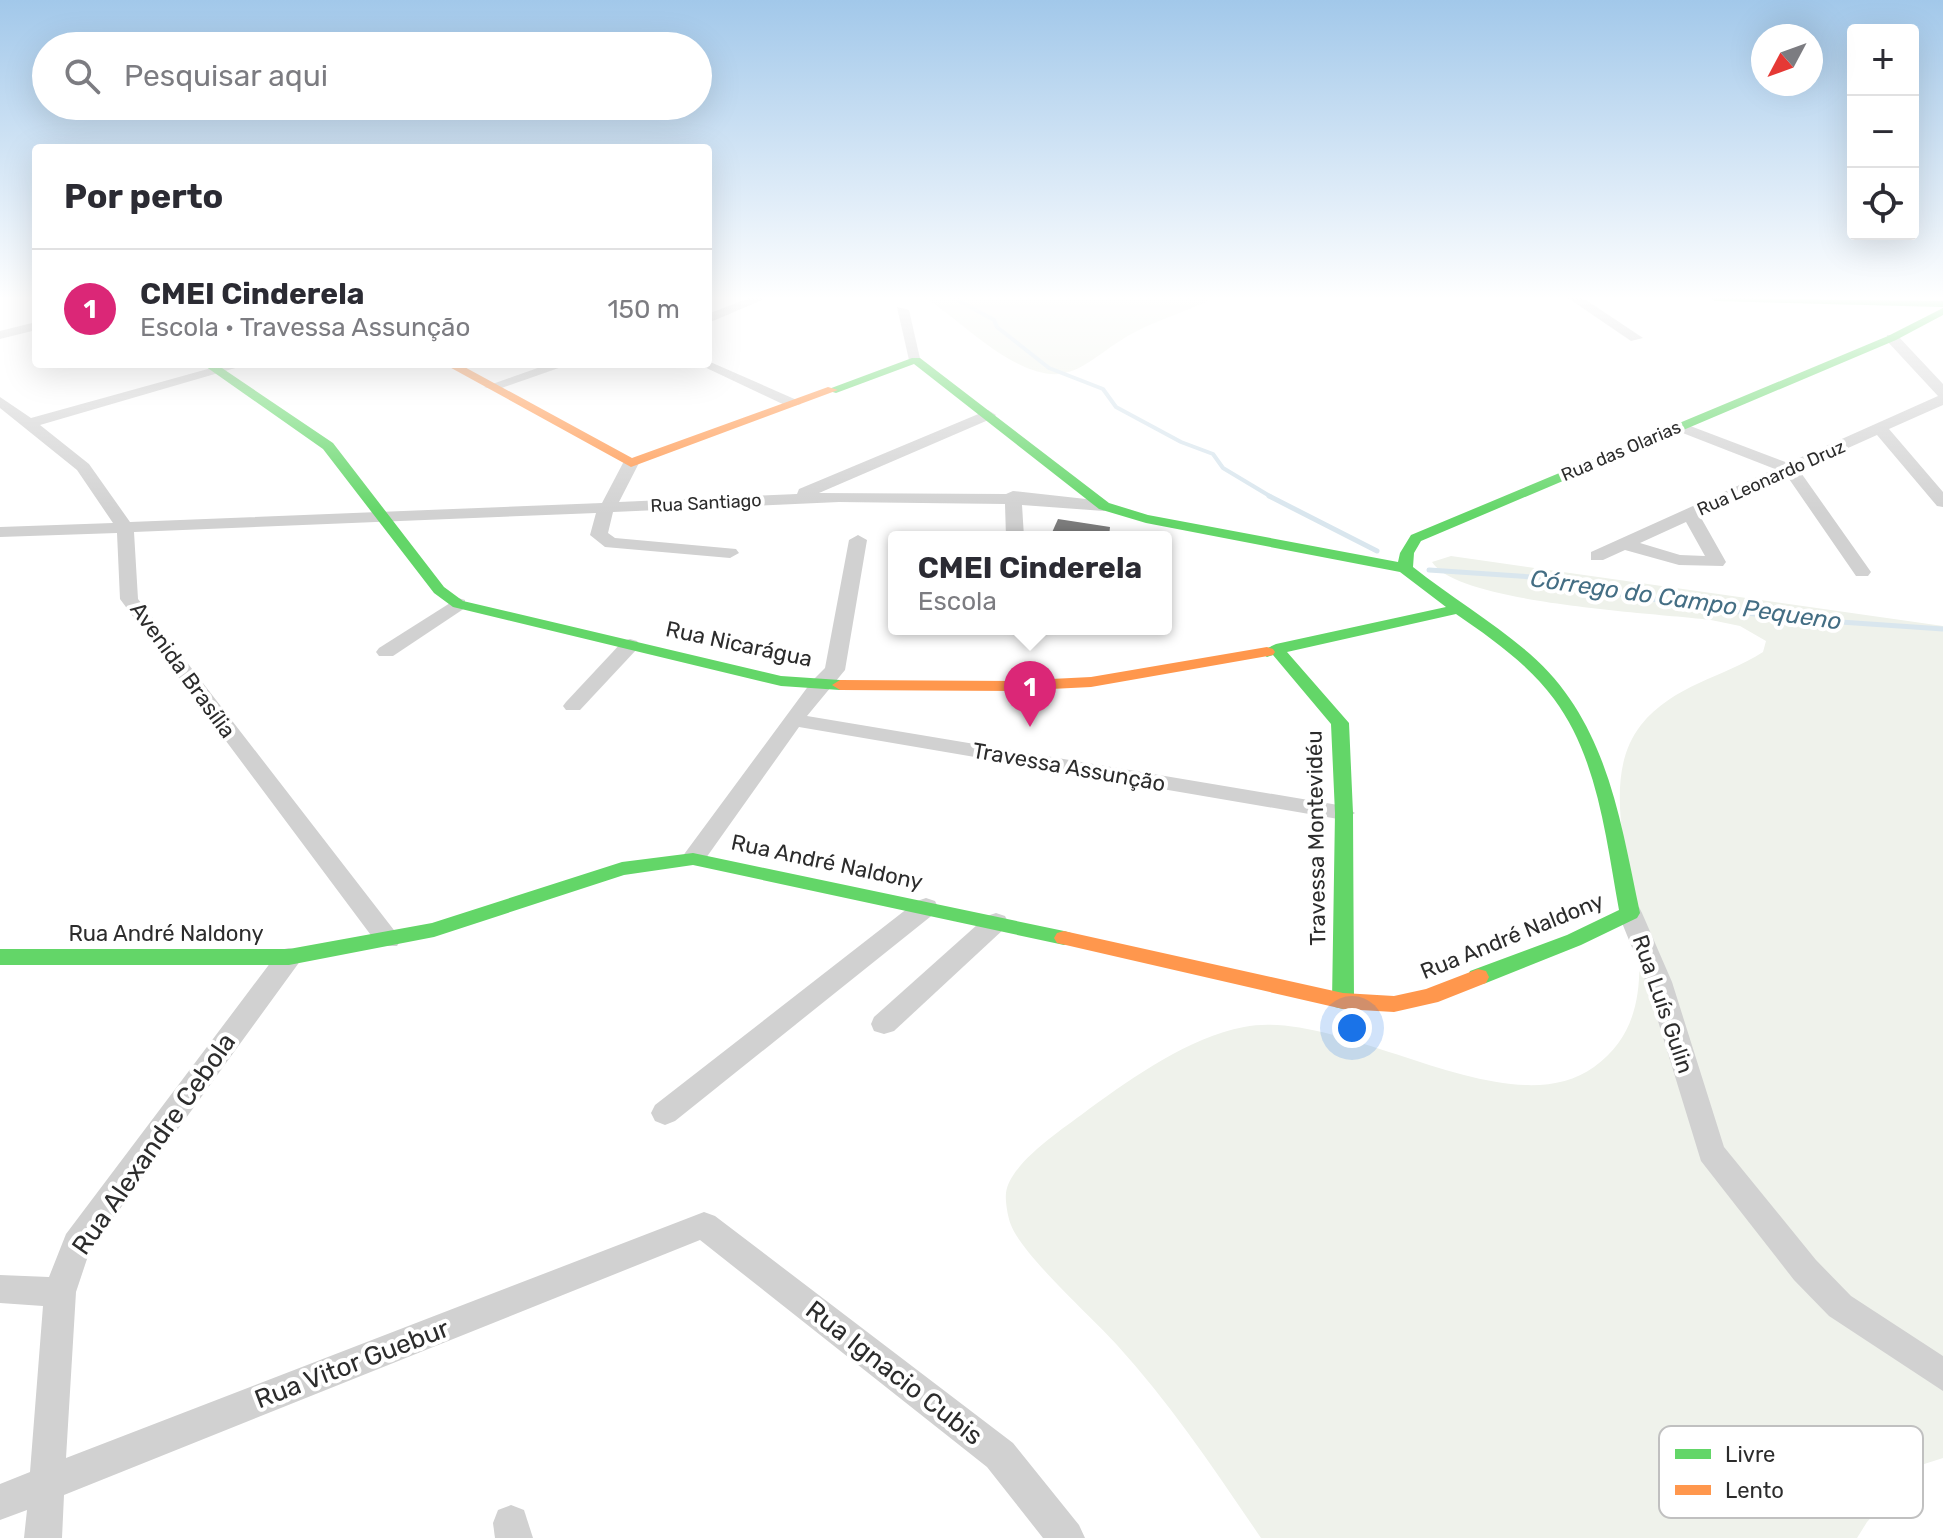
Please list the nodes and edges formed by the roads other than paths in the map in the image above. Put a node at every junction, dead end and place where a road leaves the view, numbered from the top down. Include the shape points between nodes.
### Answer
1 (204, 370) edge
2 (217, 370) edge
3 (460, 370) edge
4 (545, 370) edge
5 (718, 370) edge
6 (889, 370) edge
7 (929, 370) edge
8 (1816, 370) edge
9 (1920, 370) edge
10 (491, 387) junction
11 (1943, 396) edge
12 (0, 401) edge
13 (794, 404) junction
14 (988, 415) junction
15 (27, 424) junction
16 (1680, 427) junction
17 (1880, 429) junction
18 (631, 463) junction
19 (1791, 470) junction
20 (1013, 496) junction
21 (793, 498) junction
22 (1943, 502) edge
23 (1104, 506) junction
24 (607, 508) junction
25 (1690, 514) junction
26 (387, 518) junction
27 (125, 527) junction
28 (1015, 531) edge
29 (0, 532) edge
30 (858, 540) dead end
31 (1624, 544) junction
32 (730, 553) dead end
33 (1597, 556) dead end
34 (1405, 568) junction
35 (1862, 572) dead end
36 (458, 604) junction
37 (1456, 609) junction
38 (630, 645) junction
39 (1276, 649) junction
40 (386, 652) dead end
41 (819, 685) junction
42 (573, 706) dead end
43 (793, 720) junction
44 (1344, 813) junction
45 (693, 859) junction
46 (926, 907) junction
47 (1630, 913) junction
48 (996, 922) junction
49 (388, 940) junction
50 (0, 957) edge
51 (289, 957) junction
52 (1343, 1001) junction
53 (884, 1024) dead end
54 (665, 1113) dead end
55 (704, 1225) joint
56 (0, 1289) edge
57 (60, 1292) junction
58 (1943, 1375) edge
59 (49, 1482) junction
60 (0, 1502) edge
61 (43, 1538) edge
62 (1066, 1538) edge

1 - 15 street
2 - 26 street via 328,446
3 - 10 street
4 - 10 street
5 - 13 street
6 - 13 street
7 - 14 street
8 - 16 street, Rua das Olarias
9 - 11 street, Rua Leonardo Druz
10 - 18 street
11 - 17 street, Rua Leonardo Druz
12 - 15 street
13 - 18 street
14 - 21 street
14 - 23 street
15 - 27 street via 83,467
16 - 19 street
16 - 34 street, Rua das Olarias via 1416,538
17 - 19 street, Rua Leonardo Druz
17 - 22 street
18 - 24 street
19 - 25 street, Rua Leonardo Druz
19 - 35 street
20 - 21 street, Rua Santiago
20 - 23 street, Rua Santiago
20 - 28 street
21 - 24 street, Rua Santiago
23 - 34 street, Rua Santiago via 1146,519
24 - 26 street, Rua Santiago
24 - 32 street via 599,535 611,543
25 - 31 street, Rua Leonardo Druz
25 - 31 street via 1717,562 1679,560
26 - 27 street, Rua Santiago
26 - 36 street via 439,590
27 - 29 street, Rua Santiago
27 - 49 street, Avenida Brasília via 129,599
30 - 41 street via 835,670
31 - 33 street, Rua Leonardo Druz
34 - 37 street, Rua Luís Gulin
36 - 38 street, Rua Nicarágua
36 - 40 street
37 - 39 street, Rua Nicarágua
37 - 47 street, Rua Luís Gulin via 1543,675 1592,747
38 - 41 street, Rua Nicarágua
38 - 42 street
39 - 41 street, Rua Nicarágua via 1128,677 1060,683
39 - 44 street, Travessa Montevidéu via 1340,723
41 - 43 street
43 - 44 street, Travessa Assunção
43 - 45 street
44 - 52 street, Travessa Montevidéu
45 - 46 street, Rua André Naldony
45 - 49 street, Rua André Naldony via 622,869
46 - 48 street, Rua André Naldony
46 - 54 street
47 - 52 street, Rua André Naldony via 1430,996 1394,1004
47 - 58 street, Rua Luís Gulin via 1659,982 1711,1152 1840,1306
48 - 52 street, Rua André Naldony
48 - 53 street
49 - 51 street, Rua André Naldony
50 - 51 street, Rua André Naldony
51 - 57 street, Rua Alexandre Cebola via 77,1244
55 - 59 street, Rua Vitor Guebur
55 - 62 street, Rua Ignacio Cubis via 1000,1455
56 - 57 street
57 - 59 street, Rua Alexandre Cebola
59 - 60 street, Rua Vitor Guebur
59 - 61 street, Rua Alexandre Cebola

